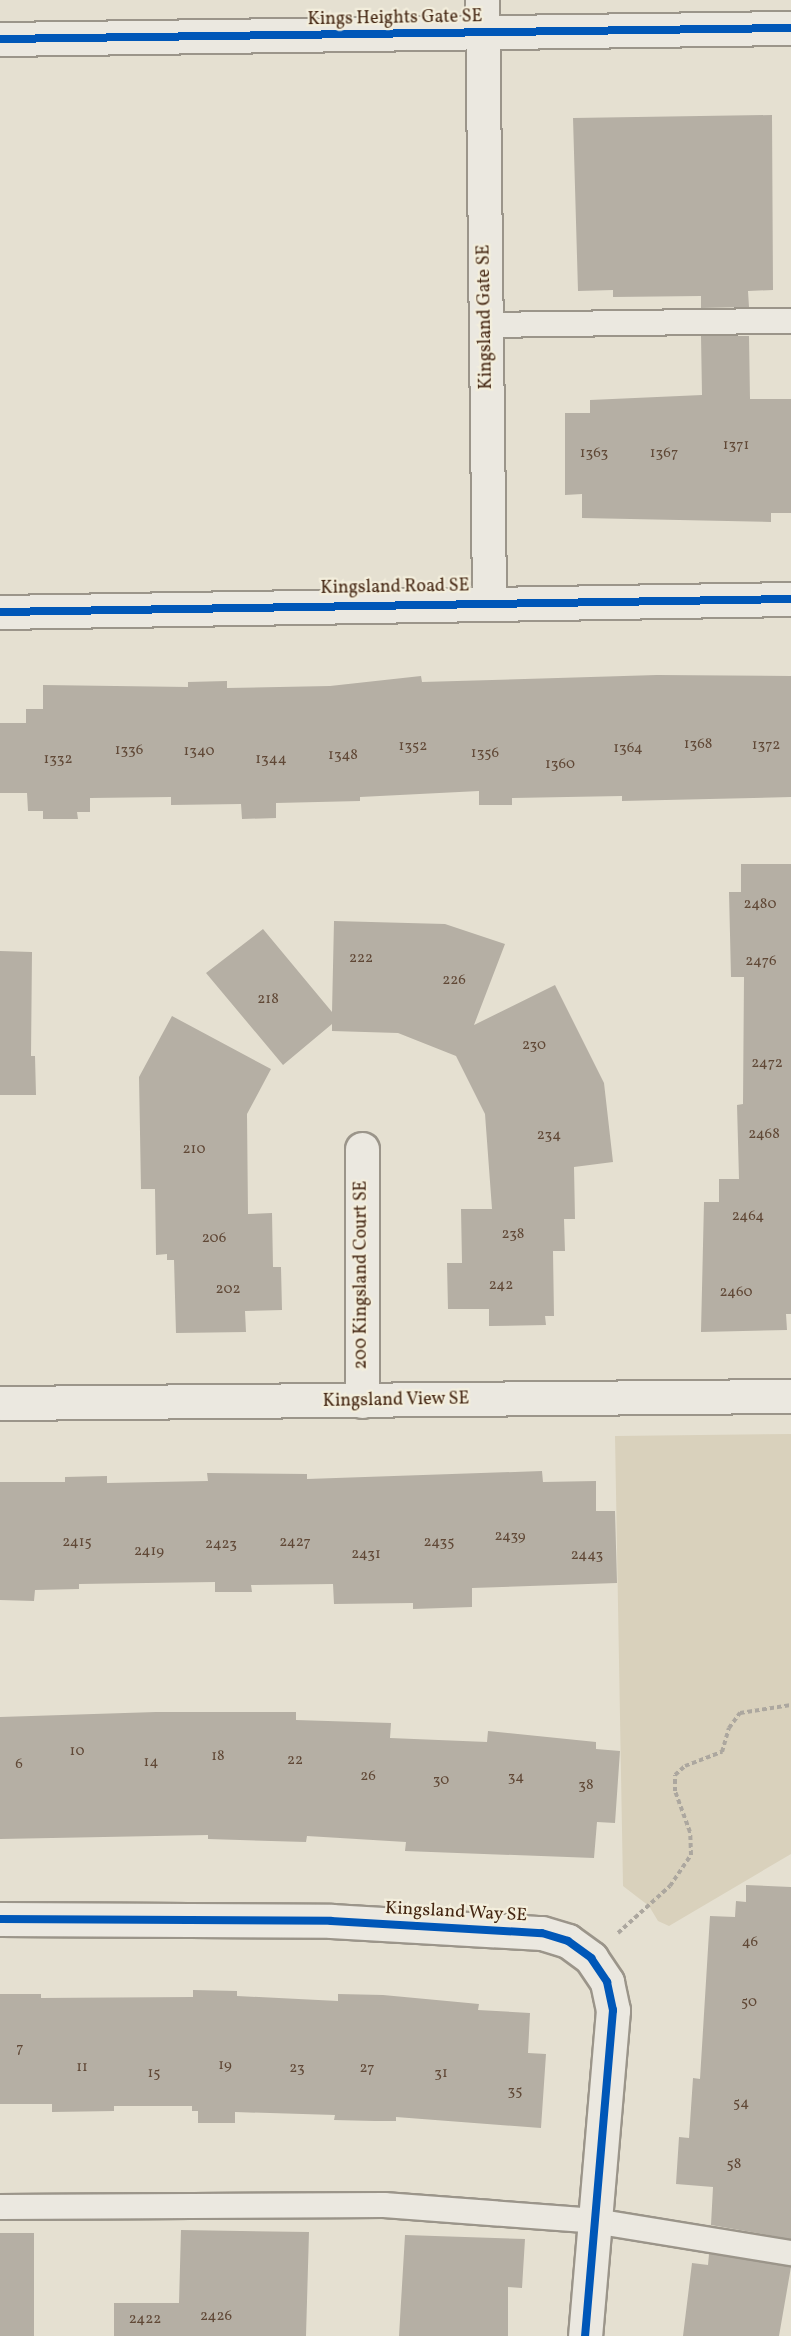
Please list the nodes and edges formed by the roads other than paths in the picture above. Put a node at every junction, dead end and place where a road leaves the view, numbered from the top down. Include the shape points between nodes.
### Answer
1 (482, 0) edge
2 (791, 28) edge
3 (482, 33) junction
4 (0, 39) edge
5 (791, 321) edge
6 (486, 325) junction
7 (791, 599) edge
8 (489, 601) junction
9 (0, 612) edge
10 (362, 1149) dead end
11 (791, 1396) edge
12 (362, 1401) junction
13 (0, 1403) edge
14 (0, 1918) edge
15 (0, 2206) edge
16 (595, 2221) junction
17 (791, 2253) edge
18 (585, 2336) edge

1 - 3 street, Kingsland Gate SE
2 - 3 street, Kings Heights Gate SE
3 - 4 street, Kings Heights Gate SE
3 - 6 street, Kingsland Gate SE
5 - 6 lane
6 - 8 street, Kingsland Gate SE
7 - 8 street, Kingsland Road SE
8 - 9 street, Kingsland Road SE
10 - 12 street, 200 Kingsland Court SE
11 - 12 street, Kingsland View SE
12 - 13 street, Kingsland View SE
14 - 16 street, Kingsland Way SE via 331,1921 542,1933 568,1941 591,1958 607,1982 613,2010
15 - 16 lane via 384,2205
16 - 17 lane
16 - 18 street, Kingsland Way SE

